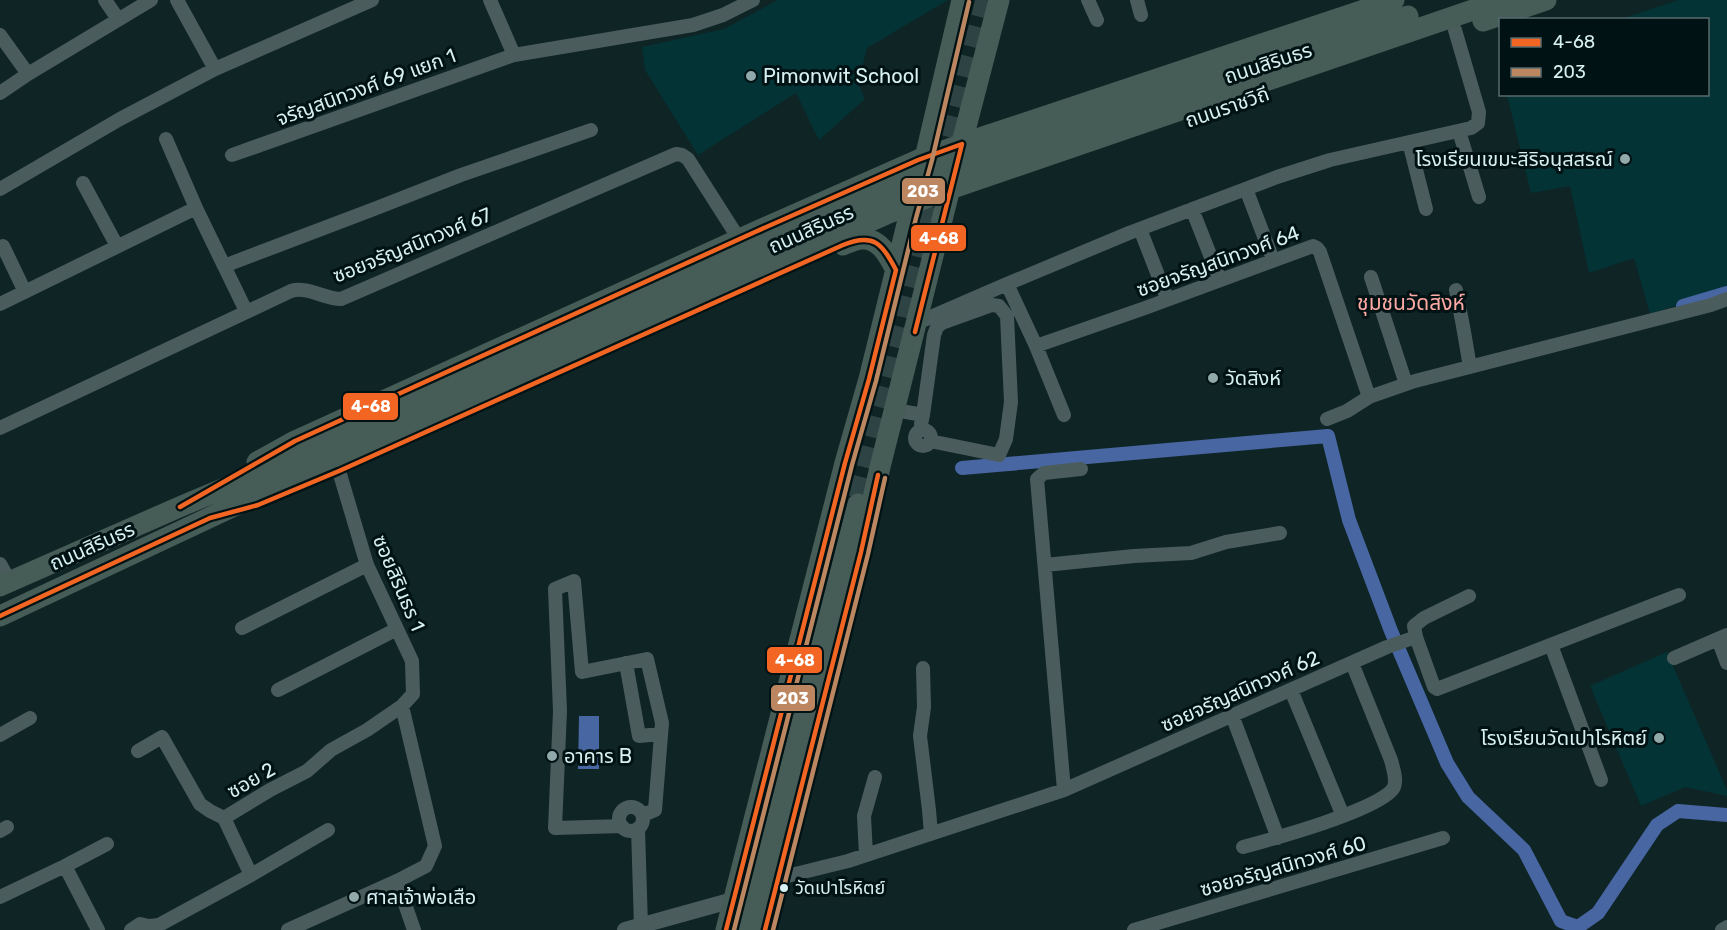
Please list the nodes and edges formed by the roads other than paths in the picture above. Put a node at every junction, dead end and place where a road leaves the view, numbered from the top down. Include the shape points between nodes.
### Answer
1 (105, 0) edge
2 (151, 0) edge
3 (177, 0) edge
4 (372, 0) edge
5 (490, 0) edge
6 (753, 0) edge
7 (962, 0) edge
8 (971, 0) edge
9 (991, 0) edge
10 (999, 0) edge
11 (1088, 0) edge
12 (1137, 0) edge
13 (1394, 0) edge
14 (1502, 0) edge
15 (1546, 0) edge
16 (1462, 6) edge
17 (1141, 15) dead end
18 (118, 19) junction
19 (1097, 20) dead end
20 (1455, 30) junction
21 (0, 35) edge
22 (514, 55) junction
23 (215, 69) junction
24 (28, 74) junction
25 (0, 93) edge
26 (591, 130) dead end
27 (1459, 131) junction
28 (166, 139) dead end
29 (1409, 142) junction
30 (962, 144) junction
31 (232, 155) dead end
32 (925, 158) junction
33 (83, 183) dead end
34 (0, 189) edge
35 (1246, 189) junction
36 (1479, 197) dead end
37 (947, 200) junction
38 (196, 208) junction
39 (1192, 209) junction
40 (1426, 209) dead end
41 (909, 216) junction
42 (1140, 229) junction
43 (739, 239) junction
44 (843, 245) junction
45 (3, 246) dead end
46 (117, 246) junction
47 (1270, 252) dead end
48 (705, 255) junction
49 (224, 266) junction
50 (896, 270) junction
51 (1218, 275) dead end
52 (1371, 277) dead end
53 (1007, 284) junction
54 (1456, 290) dead end
55 (25, 291) junction
56 (1165, 293) dead end
57 (1727, 299) edge
58 (717, 302) junction
59 (0, 303) edge
60 (246, 311) junction
61 (917, 323) junction
62 (1036, 346) junction
63 (1470, 367) junction
64 (1406, 384) junction
65 (1369, 397) junction
66 (895, 410) junction
67 (923, 415) junction
68 (1064, 415) dead end
69 (1328, 419) dead end
70 (0, 428) edge
71 (357, 442) junction
72 (848, 452) junction
73 (884, 452) junction
74 (1081, 470) dead end
75 (339, 471) junction
76 (184, 505) junction
77 (210, 518) junction
78 (1280, 533) dead end
79 (367, 566) junction
80 (1045, 566) junction
81 (3, 578) edge
82 (1679, 595) dead end
83 (1469, 597) dead end
84 (0, 615) edge
85 (242, 628) dead end
86 (396, 629) junction
87 (1722, 637) edge
88 (1411, 638) junction
89 (1551, 645) junction
90 (1674, 658) dead end
91 (626, 663) junction
92 (1352, 663) junction
93 (1727, 663) edge
94 (923, 668) dead end
95 (278, 690) dead end
96 (1291, 690) junction
97 (402, 706) junction
98 (1233, 715) junction
99 (30, 718) dead end
100 (661, 734) junction
101 (0, 735) edge
102 (138, 751) dead end
103 (875, 777) dead end
104 (1601, 780) dead end
105 (1064, 790) junction
106 (643, 815) junction
107 (1343, 816) junction
108 (224, 818) junction
109 (622, 826) junction
110 (638, 829) junction
111 (328, 830) dead end
112 (931, 834) junction
113 (1278, 838) junction
114 (1443, 838) dead end
115 (107, 844) dead end
116 (1243, 847) dead end
117 (866, 855) junction
118 (65, 866) junction
119 (251, 875) junction
120 (779, 878) junction
121 (397, 881) junction
122 (0, 897) edge
123 (733, 900) junction
124 (1727, 927) edge
125 (633, 928) edge
126 (94, 929) edge
127 (131, 930) edge
128 (288, 930) edge
129 (414, 930) edge
130 (726, 930) edge
131 (738, 930) edge
132 (749, 930) edge
133 (765, 930) edge
134 (1134, 930) edge
135 (1722, 930) edge

1 - 18 street
2 - 18 street
3 - 23 street
4 - 23 street
5 - 22 street
6 - 22 street, จรัญสนิทวงศ์ 69 แยก 1 via 693,26
7 - 32 main road
8 - 9 main road via 981,5
10 - 30 main road
11 - 19 street
12 - 17 street
13 - 30 main road
14 - 16 main road
15 - 20 main road, ถนนราชวิถี
16 - 71 main road, ถนนสิรินธร via 941,192
18 - 24 street
20 - 27 street via 1479,118 1471,128
20 - 37 main road, ถนนราชวิถี
21 - 24 street
22 - 31 street, จรัญสนิทวงศ์ 69 แยก 1
23 - 34 street
24 - 25 street
26 - 49 street
27 - 29 street
27 - 36 street
28 - 38 street
29 - 35 street via 1330,160
29 - 40 street
30 - 32 main road, ถนนสิรินธร
30 - 37 main road
32 - 41 main road
32 - 43 main road, ถนนสิรินธร
33 - 46 street
35 - 39 street
35 - 47 street
37 - 41 main road, ถนนราชวิถี
37 - 61 main road
38 - 46 street
38 - 49 street
39 - 42 street
39 - 51 street
41 - 44 main road, ถนนสิรินธร
41 - 50 main road
42 - 53 street
42 - 56 street
43 - 48 main road, ถนนสิรินธร
43 - 60 street, ซอยจรัญสนิทวงศ์ 67 via 688,159 676,154 341,299 299,289
44 - 50 main road via 861,239 874,242
44 - 58 main road, ถนนสิรินธร
45 - 55 street
46 - 55 street
48 - 58 main road via 731,262 735,271
48 - 76 main road, ถนนสิรินธร via 295,441
49 - 60 street
50 - 72 main road
52 - 64 street
53 - 61 street
53 - 62 street
54 - 63 street
55 - 59 street
57 - 63 street
58 - 75 main road, ถนนสิรินธร
60 - 70 street, ซอยจรัญสนิทวงศ์ 67
61 - 66 main road
62 - 65 street, ซอยจรัญสนิทวงศ์ 64 via 1313,246 1319,249
62 - 68 street
63 - 64 street
64 - 65 street
65 - 69 street
66 - 67 street
66 - 73 main road
67 - 67 street via 937,327 988,306 999,306 1008,321 1011,402 1006,439 999,455 930,441 929,432 920,430
71 - 76 main road, ถนนสิรินธร
71 - 77 main road, ถนนสิรินธร
72 - 73 main road via 855,439 868,430 879,433
72 - 123 main road
73 - 120 main road
74 - 80 street via 1044,473 1037,479
75 - 77 main road, ถนนสิรินธร via 258,505
75 - 79 street, ซอยสิรินธร 1
76 - 81 main road, ถนนสิรินธร
77 - 84 main road, ถนนสิรินธร
78 - 80 street via 1226,542 1191,553
79 - 85 street
79 - 86 street, ซอยสิรินธร 1
80 - 105 street
82 - 89 street
83 - 88 street via 1419,622
86 - 95 street
86 - 97 street, ซอยสิรินธร 1 via 412,661 413,694
87 - 90 street
87 - 93 street
88 - 89 street via 1437,689
88 - 92 street, ซอยจรัญสนิทวงศ์ 62
89 - 104 street
91 - 100 street via 639,736
91 - 100 street via 647,659 662,723
91 - 109 street via 582,672 574,581 555,589 560,711 555,828
92 - 96 street, ซอยจรัญสนิทวงศ์ 62
92 - 107 street via 1395,779 1394,787 1383,798
94 - 112 street via 920,736
96 - 98 street, ซอยจรัญสนิทวงศ์ 62
96 - 107 street
97 - 108 street, ซอย 2 via 331,750 307,771
97 - 121 street via 435,846 426,866
98 - 105 street, ซอยจรัญสนิทวงศ์ 62
98 - 113 street
99 - 101 street
100 - 106 street via 655,810
102 - 108 street via 162,736 200,804
103 - 117 street via 864,816
105 - 112 street, ซอยจรัญสนิทวงศ์ 62
106 - 109 street via 638,809 626,809 620,815
106 - 110 street
107 - 113 street
108 - 119 street, ซอย 2
109 - 110 street via 631,831
110 - 125 street
111 - 119 street
112 - 117 street, ซอยจรัญสนิทวงศ์ 62
113 - 116 street
114 - 134 street, ซอยจรัญสนิทวงศ์ 60
115 - 118 street
117 - 120 street, ซอยจรัญสนิทวงศ์ 62
118 - 122 street
118 - 126 street
119 - 127 street via 159,925 140,924
120 - 133 main road
121 - 128 street
121 - 129 street
123 - 125 street
123 - 130 main road
124 - 135 street
131 - 132 main road via 854,497

